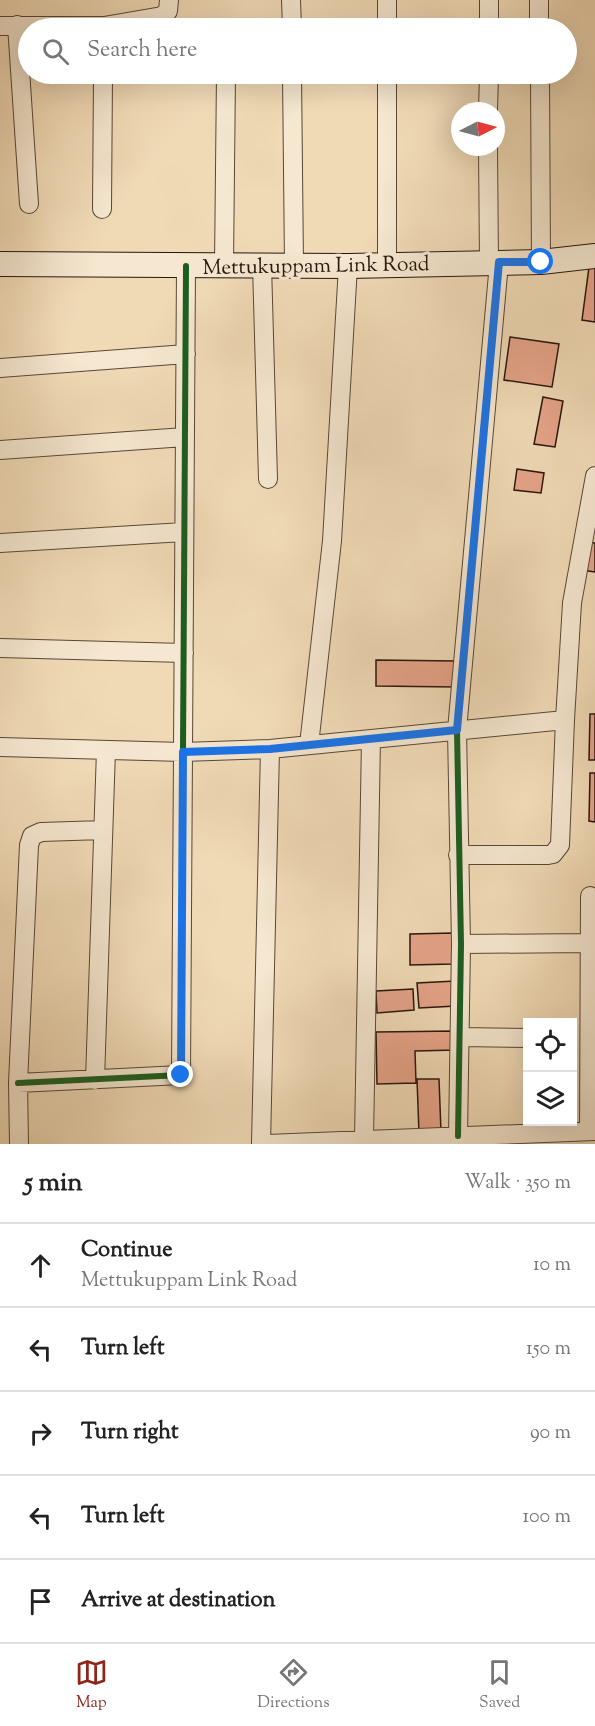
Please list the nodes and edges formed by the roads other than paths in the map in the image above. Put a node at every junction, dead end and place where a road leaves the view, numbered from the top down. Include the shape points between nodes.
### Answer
1 (169, 0) edge
2 (291, 0) edge
3 (387, 0) edge
4 (489, 0) edge
5 (539, 0) edge
6 (151, 18) edge
7 (292, 18) edge
8 (387, 18) edge
9 (489, 18) edge
10 (539, 18) edge
11 (9, 26) edge
12 (104, 84) edge
13 (226, 84) edge
14 (292, 84) edge
15 (387, 84) edge
16 (489, 84) edge
17 (540, 84) edge
18 (488, 102) edge
19 (488, 156) edge
20 (28, 204) dead end
21 (102, 209) dead end
22 (595, 256) edge
23 (541, 262) junction
24 (494, 263) junction
25 (0, 264) edge
26 (387, 264) junction
27 (262, 265) junction
28 (294, 265) junction
29 (186, 266) junction
30 (224, 266) junction
31 (348, 266) junction
32 (186, 354) junction
33 (0, 368) edge
34 (185, 437) junction
35 (0, 450) edge
36 (595, 476) edge
37 (268, 479) dead end
38 (184, 532) junction
39 (0, 543) edge
40 (0, 648) edge
41 (184, 653) junction
42 (565, 720) junction
43 (457, 730) junction
44 (371, 739) junction
45 (309, 745) junction
46 (0, 747) edge
47 (270, 749) junction
48 (106, 750) junction
49 (183, 752) junction
50 (103, 830) junction
51 (458, 855) junction
52 (590, 896) dead end
53 (590, 943) junction
54 (462, 944) junction
55 (460, 1037) junction
56 (523, 1038) edge
57 (581, 1038) edge
58 (95, 1080) junction
59 (18, 1083) junction
60 (592, 1131) edge
61 (458, 1136) junction
62 (364, 1139) junction
63 (19, 1144) edge
64 (261, 1144) edge
65 (267, 1144) edge

1 - 6 street via 168,11
2 - 7 street
3 - 8 street
4 - 9 street
5 - 10 street
11 - 20 street
12 - 21 street
13 - 30 street
14 - 28 street
15 - 26 street
16 - 18 street
17 - 23 street
19 - 24 street
22 - 23 street, Mettukuppam Link Road
23 - 24 street, Mettukuppam Link Road
24 - 26 street, Mettukuppam Link Road
24 - 43 street
25 - 29 street, Mettukuppam Link Road
26 - 31 street, Mettukuppam Link Road
27 - 28 street, Mettukuppam Link Road
27 - 30 street, Mettukuppam Link Road
27 - 37 street
28 - 31 street, Mettukuppam Link Road
29 - 30 street, Mettukuppam Link Road
29 - 32 street
31 - 45 street via 332,541
32 - 33 street
32 - 34 street
34 - 35 street
34 - 38 street
36 - 42 street via 572,603
38 - 39 street
38 - 41 street
40 - 41 street
41 - 49 street
42 - 43 street
42 - 51 street via 561,839 557,850 548,855
43 - 44 street
43 - 51 street
44 - 45 street
44 - 62 street
45 - 47 street
46 - 48 street
47 - 49 street
47 - 64 street
48 - 49 street
48 - 50 street
49 - 58 street via 181,1075
50 - 58 street
50 - 59 street via 41,832 32,836 29,844
51 - 54 street
52 - 53 street
53 - 54 street
53 - 57 street
54 - 55 street
55 - 56 street
55 - 61 street
57 - 60 street
58 - 59 street
59 - 63 street
60 - 61 street
61 - 62 street
62 - 65 street

